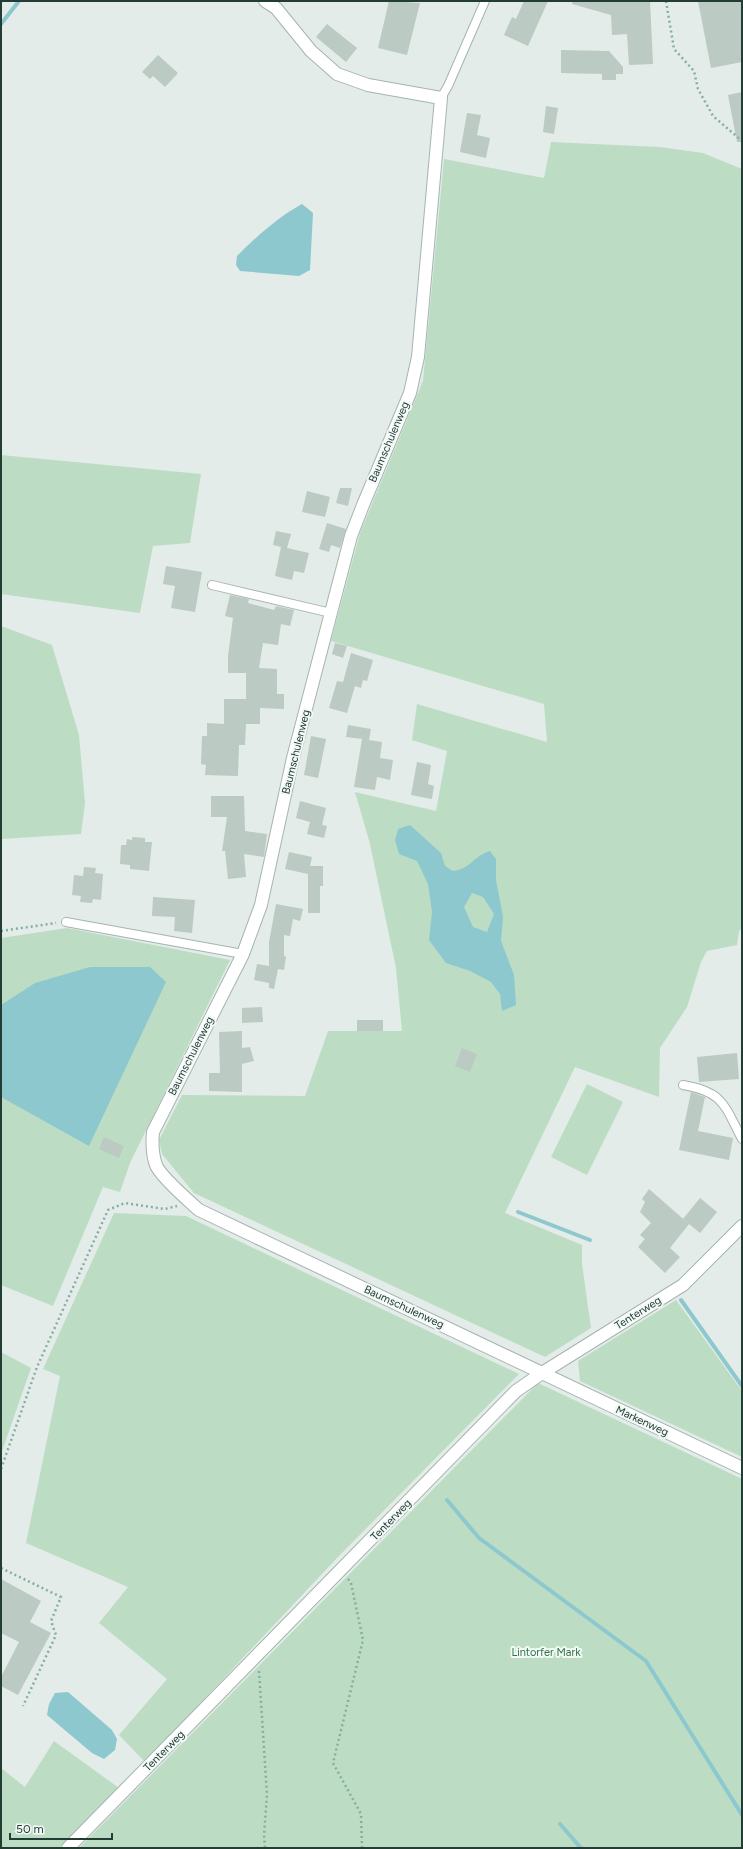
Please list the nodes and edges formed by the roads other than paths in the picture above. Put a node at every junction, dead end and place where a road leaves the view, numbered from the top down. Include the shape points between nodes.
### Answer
1 (265, 1) edge
2 (485, 1) edge
3 (441, 98) junction
4 (212, 585) dead end
5 (331, 613) junction
6 (66, 922) road end
7 (243, 954) junction
8 (683, 1084) dead end
9 (742, 1139) edge
10 (742, 1226) edge
11 (542, 1373) junction
12 (742, 1468) edge
13 (68, 1848) edge

1 - 3 street via 276,8 311,51 337,74 368,85
2 - 3 lane
3 - 5 street, Baumschulenweg via 418,357 410,394 351,536
4 - 5 lane
5 - 7 street, Baumschulenweg via 293,758 261,905
6 - 7 lane
7 - 11 street, Baumschulenweg via 153,1132 152,1148 157,1167 199,1210
8 - 9 lane via 706,1090 717,1097
10 - 11 street, Tenterweg via 683,1285
11 - 12 street, Markenweg
11 - 13 street, Tenterweg via 516,1391

